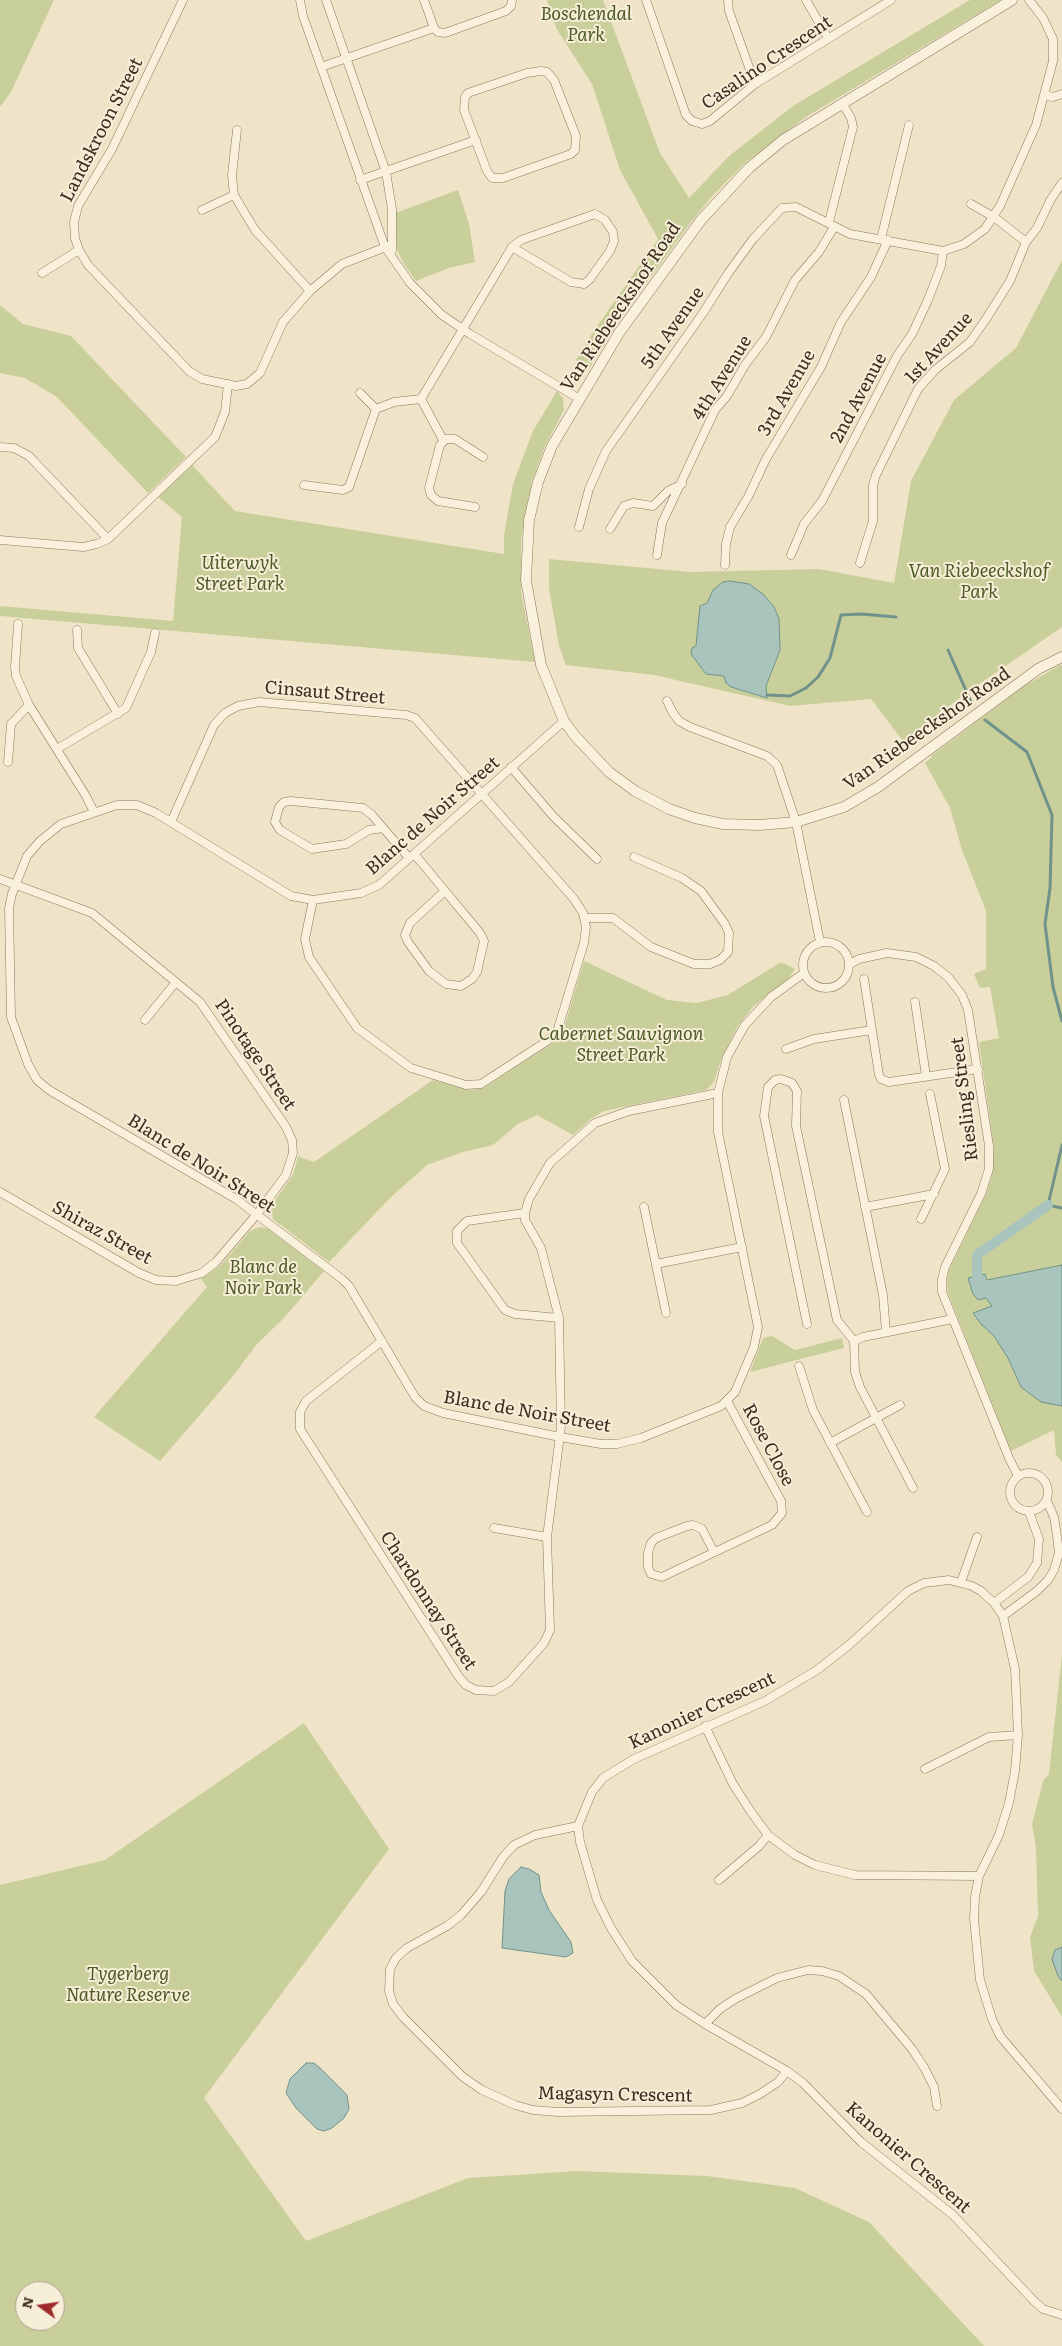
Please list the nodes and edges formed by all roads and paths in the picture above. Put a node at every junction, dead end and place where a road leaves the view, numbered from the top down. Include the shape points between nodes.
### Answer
1 (183, 0) edge
2 (300, 0) edge
3 (326, 0) edge
4 (424, 0) edge
5 (512, 0) edge
6 (646, 0) edge
7 (728, 0) edge
8 (806, 0) edge
9 (891, 0) edge
10 (1012, 0) edge
11 (1029, 0) edge
12 (434, 28) junction
13 (828, 38) junction
14 (346, 57) junction
15 (321, 67) junction
16 (755, 84) junction
17 (1062, 94) edge
18 (1045, 95) junction
19 (842, 103) junction
20 (909, 125) dead end
21 (237, 130) dead end
22 (476, 140) junction
23 (386, 172) junction
24 (360, 180) junction
25 (1062, 183) edge
26 (234, 195) junction
27 (970, 204) dead end
28 (202, 210) dead end
29 (994, 217) junction
30 (830, 218) dead end
31 (834, 227) junction
32 (885, 239) junction
33 (1026, 242) junction
34 (388, 246) junction
35 (512, 247) junction
36 (79, 250) junction
37 (943, 251) junction
38 (42, 273) dead end
39 (310, 291) junction
40 (463, 329) junction
41 (228, 384) junction
42 (360, 394) dead end
43 (578, 398) junction
44 (421, 399) junction
45 (376, 409) junction
46 (443, 440) junction
47 (0, 447) edge
48 (483, 457) dead end
49 (682, 484) junction
50 (304, 485) dead end
51 (475, 508) dead end
52 (579, 527) dead end
53 (610, 529) dead end
54 (108, 538) junction
55 (0, 540) edge
56 (791, 555) dead end
57 (657, 556) dead end
58 (860, 563) dead end
59 (725, 565) dead end
60 (18, 624) dead end
61 (77, 630) dead end
62 (154, 633) dead end
63 (1062, 657) edge
64 (667, 701) dead end
65 (29, 705) junction
66 (118, 714) junction
67 (564, 721) junction
68 (57, 749) junction
69 (8, 762) dead end
70 (511, 767) junction
71 (482, 794) junction
72 (94, 812) junction
73 (170, 822) junction
74 (796, 822) junction
75 (383, 828) junction
76 (412, 856) junction
77 (634, 857) dead end
78 (597, 859) dead end
79 (0, 880) edge
80 (15, 885) junction
81 (445, 891) junction
82 (313, 900) junction
83 (585, 918) junction
84 (820, 942) junction
85 (850, 964) junction
86 (804, 974) junction
87 (864, 979) dead end
88 (176, 982) junction
89 (915, 1002) dead end
90 (145, 1020) dead end
91 (872, 1030) junction
92 (786, 1049) dead end
93 (978, 1069) junction
94 (926, 1076) junction
95 (718, 1093) junction
96 (930, 1094) dead end
97 (844, 1100) dead end
98 (0, 1192) edge
99 (934, 1194) junction
100 (644, 1207) dead end
101 (865, 1207) junction
102 (524, 1213) junction
103 (257, 1214) junction
104 (921, 1219) dead end
105 (742, 1247) junction
106 (656, 1264) junction
107 (666, 1313) dead end
108 (559, 1318) junction
109 (952, 1320) junction
110 (807, 1324) dead end
111 (886, 1332) junction
112 (382, 1341) junction
113 (854, 1341) junction
114 (799, 1366) dead end
115 (727, 1401) junction
116 (900, 1405) dead end
117 (876, 1418) junction
118 (560, 1437) junction
119 (830, 1443) junction
120 (1018, 1476) junction
121 (913, 1488) dead end
122 (1047, 1501) junction
123 (867, 1512) dead end
124 (1030, 1512) junction
125 (494, 1528) dead end
126 (547, 1537) junction
127 (977, 1537) dead end
128 (714, 1552) junction
129 (960, 1582) junction
130 (994, 1603) junction
131 (1003, 1616) junction
132 (705, 1726) junction
133 (1018, 1736) junction
134 (925, 1769) dead end
135 (578, 1826) junction
136 (768, 1835) junction
137 (979, 1876) junction
138 (719, 1880) dead end
139 (705, 2024) junction
140 (787, 2071) junction
141 (936, 2106) dead end
142 (1062, 2109) edge
143 (1062, 2315) edge

1 - 36 street, Landskroon Street via 112,149 78,206 74,230
2 - 15 street
3 - 14 street
4 - 12 street
5 - 12 street via 506,12 449,33 438,32
6 - 16 street, Casalino Crescent via 686,114 692,121 702,124 710,121
7 - 16 street
8 - 13 street
9 - 13 street, Casalino Crescent
10 - 19 street, Van Riebeeckshof Road
11 - 18 street via 1053,39 1054,55
12 - 14 street
13 - 16 street, Casalino Crescent
14 - 15 street
14 - 23 street
15 - 24 street
17 - 18 street via 1058,97
18 - 29 street via 1036,125
19 - 30 street via 853,128
19 - 43 street, Van Riebeeckshof Road via 782,140 718,198 619,332
20 - 32 street, 3rd Avenue
21 - 26 street via 232,175
22 - 22 street via 464,110 468,93 541,70 554,80 577,146 571,154 497,179 489,175
22 - 23 street
23 - 24 street
23 - 34 street via 392,209
24 - 34 street
25 - 33 street, 1st Avenue
26 - 28 street
26 - 39 street via 255,230
27 - 29 street
29 - 33 street
29 - 37 street via 975,238
31 - 32 street via 866,239
31 - 49 street, 4th Avenue via 819,252 795,280 766,337 728,396 715,410
31 - 52 street, 5th Avenue via 796,207 787,206 777,212 753,239 606,451 589,489
32 - 37 street
32 - 59 street, 3rd Avenue via 871,277 841,322 820,367 730,527
33 - 58 street, 1st Avenue via 1010,281 970,342 935,370 918,389 876,475 873,521
34 - 39 street, Landskroon Street via 342,264
34 - 40 street via 404,274 429,304
35 - 35 street via 571,282 580,284 590,279 610,252 614,237 604,218 595,214 521,240
35 - 40 street
36 - 38 street
36 - 41 street, Landskroon Street via 88,265 189,371 202,379
37 - 56 street, 2nd Avenue via 928,300 912,334 897,356 822,500 804,524
39 - 41 street, Landskroon Street via 283,322 256,378 242,386
40 - 43 street
40 - 44 street
41 - 54 street via 225,412 215,437
42 - 45 street
43 - 67 street, Van Riebeeckshof Road via 544,464 533,501 527,540 526,580 534,631 541,665
44 - 45 street via 394,402
44 - 46 street
45 - 50 street via 349,487 343,490
46 - 48 street via 454,438
46 - 51 street via 429,488 431,495 438,501
47 - 54 street via 14,448 29,456
49 - 53 street via 668,491 653,506 633,503 624,506
49 - 57 street, 4th Avenue via 662,523
54 - 55 street via 83,547
60 - 65 street via 15,667
61 - 66 street via 78,648
62 - 66 street via 151,652 131,699
63 - 74 street, Van Riebeeckshof Road via 1038,669 878,787 844,807
64 - 74 street via 680,721 690,727 772,760
65 - 68 street
65 - 69 street via 11,724
66 - 68 street
67 - 70 street, Blanc de Noir Street
67 - 74 street, Van Riebeeckshof Road via 609,772 635,791 669,809 723,824
68 - 72 street
70 - 71 street, Blanc de Noir Street
70 - 78 street via 553,816
71 - 73 street, Cinsaut Street via 421,723 411,716 252,702 231,709 214,725
71 - 76 street, Blanc de Noir Street
71 - 83 street, Cinsaut Street via 574,899
72 - 73 street, Blanc de Noir Street via 132,804 149,809
72 - 80 street, Blanc de Noir Street via 61,824 40,841 28,856
73 - 82 street, Blanc de Noir Street via 283,892 297,899
74 - 84 street
75 - 75 street via 369,830 346,844 312,849 280,830 275,822 279,807 291,801 363,808
75 - 76 street
76 - 81 street
76 - 82 street, Blanc de Noir Street via 368,892
77 - 83 street via 682,878 701,891 729,933 728,952 710,964 694,964 651,946 613,918
79 - 80 street
80 - 88 street, Pinotage Street via 92,913
80 - 103 street, Blanc de Noir Street via 8,918 11,1018 37,1080
81 - 81 street via 484,941 477,972 472,980 461,986 446,984 428,971 406,935 410,923
82 - 83 street via 306,949 357,1028 411,1068 466,1085 488,1081 554,1035 559,1028 584,943
84 - 85 street via 840,946
84 - 86 street via 807,952 803,962
85 - 86 street via 844,981 827,989 816,986
85 - 93 street, Riesling Street via 859,959 896,953 921,959 942,972 958,988 966,1003
86 - 95 street via 771,997 745,1024 727,1057
87 - 91 street
88 - 90 street
88 - 103 street, Pinotage Street via 206,1008 292,1140 290,1168
89 - 94 street
91 - 92 street via 814,1039
91 - 94 street via 881,1079 889,1082
93 - 94 street
93 - 109 street, Riesling Street via 989,1168 984,1186 943,1272 942,1292
95 - 102 street via 629,1111 596,1122 550,1163
95 - 105 street via 718,1132
96 - 99 street via 945,1166
97 - 101 street
98 - 103 street, Shiraz Street via 138,1273 166,1281 185,1279 210,1268
99 - 101 street
99 - 104 street
100 - 106 street
101 - 111 street via 883,1295
102 - 108 street, Chardonnay Street via 541,1248
102 - 108 street via 467,1221 457,1231 457,1243 505,1310
103 - 112 street, Blanc de Noir Street via 349,1286
105 - 106 street
105 - 115 street via 758,1334 738,1386
106 - 107 street
108 - 118 street, Chardonnay Street
109 - 111 street
109 - 120 street, Riesling Street
110 - 113 street via 764,1116 768,1087 774,1080 781,1079 792,1083 797,1091 796,1126 833,1305 837,1320
111 - 113 street
112 - 118 street, Blanc de Noir Street via 416,1397 430,1409
112 - 126 street, Chardonnay Street via 306,1401 300,1412 300,1429 458,1677 470,1688 488,1692 504,1686 547,1640 550,1625
113 - 117 street via 857,1380
114 - 119 street via 813,1410
115 - 118 street, Blanc de Noir Street via 714,1409 625,1442 601,1444
115 - 128 street, Rose Close via 781,1502 782,1513 772,1525
116 - 117 street
117 - 119 street
117 - 121 street
118 - 126 street, Chardonnay Street
119 - 123 street
120 - 122 street via 1030,1473 1042,1477 1048,1489
120 - 124 street via 1012,1484 1011,1498 1020,1510
122 - 124 street
122 - 131 street via 1057,1536 1059,1553 1056,1564 1048,1580
124 - 130 street via 1039,1538 1037,1563 1028,1577
125 - 126 street
127 - 129 street
128 - 128 street, Rose Close via 662,1577 651,1574 648,1567 651,1542 687,1526 702,1529
129 - 130 street, Kanonier Crescent via 981,1592
129 - 132 street, Kanonier Crescent via 938,1580 908,1591 817,1670 765,1701
130 - 131 street, Kanonier Crescent
131 - 133 street, Kanonier Crescent via 1015,1669
132 - 135 street, Kanonier Crescent via 634,1759 603,1778 588,1798
132 - 136 street via 733,1784
133 - 134 street via 989,1737
133 - 137 street, Kanonier Crescent via 1008,1803 999,1835
135 - 139 street, Kanonier Crescent via 590,1879 610,1928 632,1961 653,1984 676,2005
135 - 140 street, Magasyn Crescent via 535,1835 514,1845 461,1915 396,1958 390,1969 389,1991 393,2004 403,2017 463,2076 482,2090 533,2110 711,2110 754,2097 778,2082
136 - 137 street via 815,1866 835,1872
136 - 138 street
137 - 142 street, Kanonier Crescent via 974,1911 976,1949 980,1980 992,2019 1009,2048
139 - 140 street, Kanonier Crescent
139 - 141 street via 720,2009 777,1978 808,1970 839,1976 866,1994 912,2049 934,2088
140 - 143 street, Kanonier Crescent via 816,2095 867,2147 953,2215 1043,2309

